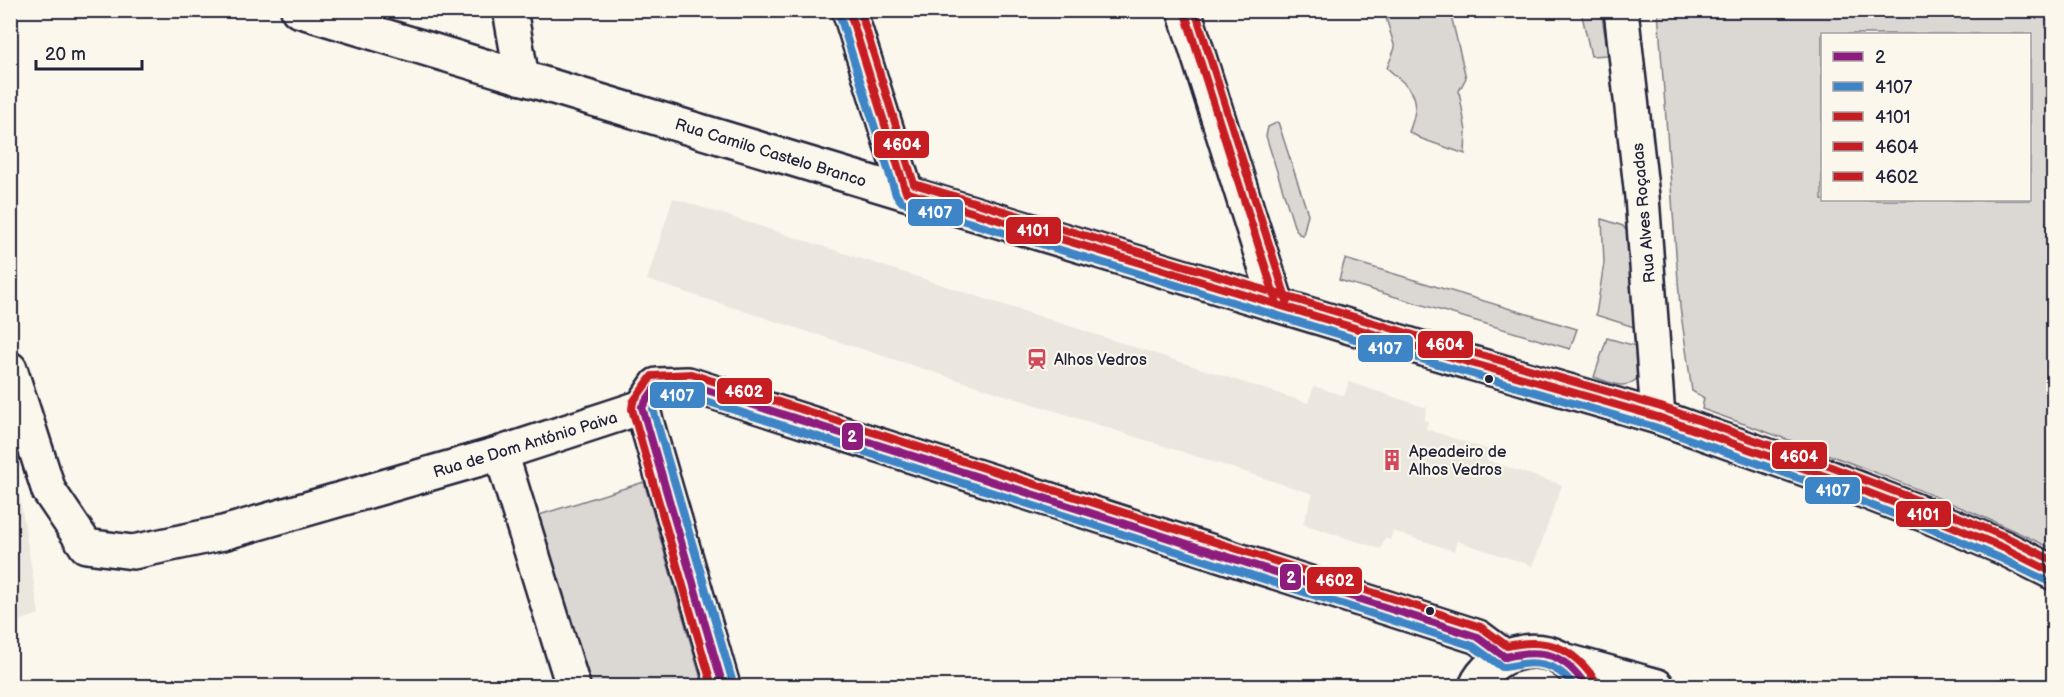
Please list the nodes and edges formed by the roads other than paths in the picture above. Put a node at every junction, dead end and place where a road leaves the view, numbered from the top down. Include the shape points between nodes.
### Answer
1 (298, 10) edge
2 (510, 10) edge
3 (849, 10) edge
4 (1184, 10) edge
5 (1621, 10) edge
6 (522, 78) junction
7 (906, 192) junction
8 (1277, 304) junction
9 (10, 369) edge
10 (642, 408) junction
11 (1658, 417) junction
12 (501, 453) junction
13 (2054, 573) edge
14 (1505, 657) junction
15 (1563, 660) junction
16 (573, 687) edge
17 (723, 687) edge
18 (1476, 687) edge
19 (1586, 687) edge
20 (1657, 687) edge

1 - 6 street, Rua Camilo Castelo Branco
2 - 6 street
3 - 7 street
4 - 8 street
5 - 11 street, Rua Alves Roçadas via 1642,197
6 - 7 street, Rua Camilo Castelo Branco
7 - 8 street, Rua Camilo Castelo Branco
8 - 11 street, Rua Camilo Castelo Branco
9 - 12 street, Rua de Dom António Paiva via 49,491 86,546 133,552 223,533
10 - 12 street, Rua de Dom António Paiva
10 - 14 street via 657,385 688,384 1478,637
10 - 17 street
11 - 13 street, Rua Camilo Castelo Branco via 1926,515
12 - 16 street
14 - 15 street via 1524,651 1544,652
14 - 18 street via 1489,668
15 - 19 street via 1579,673
15 - 20 street

